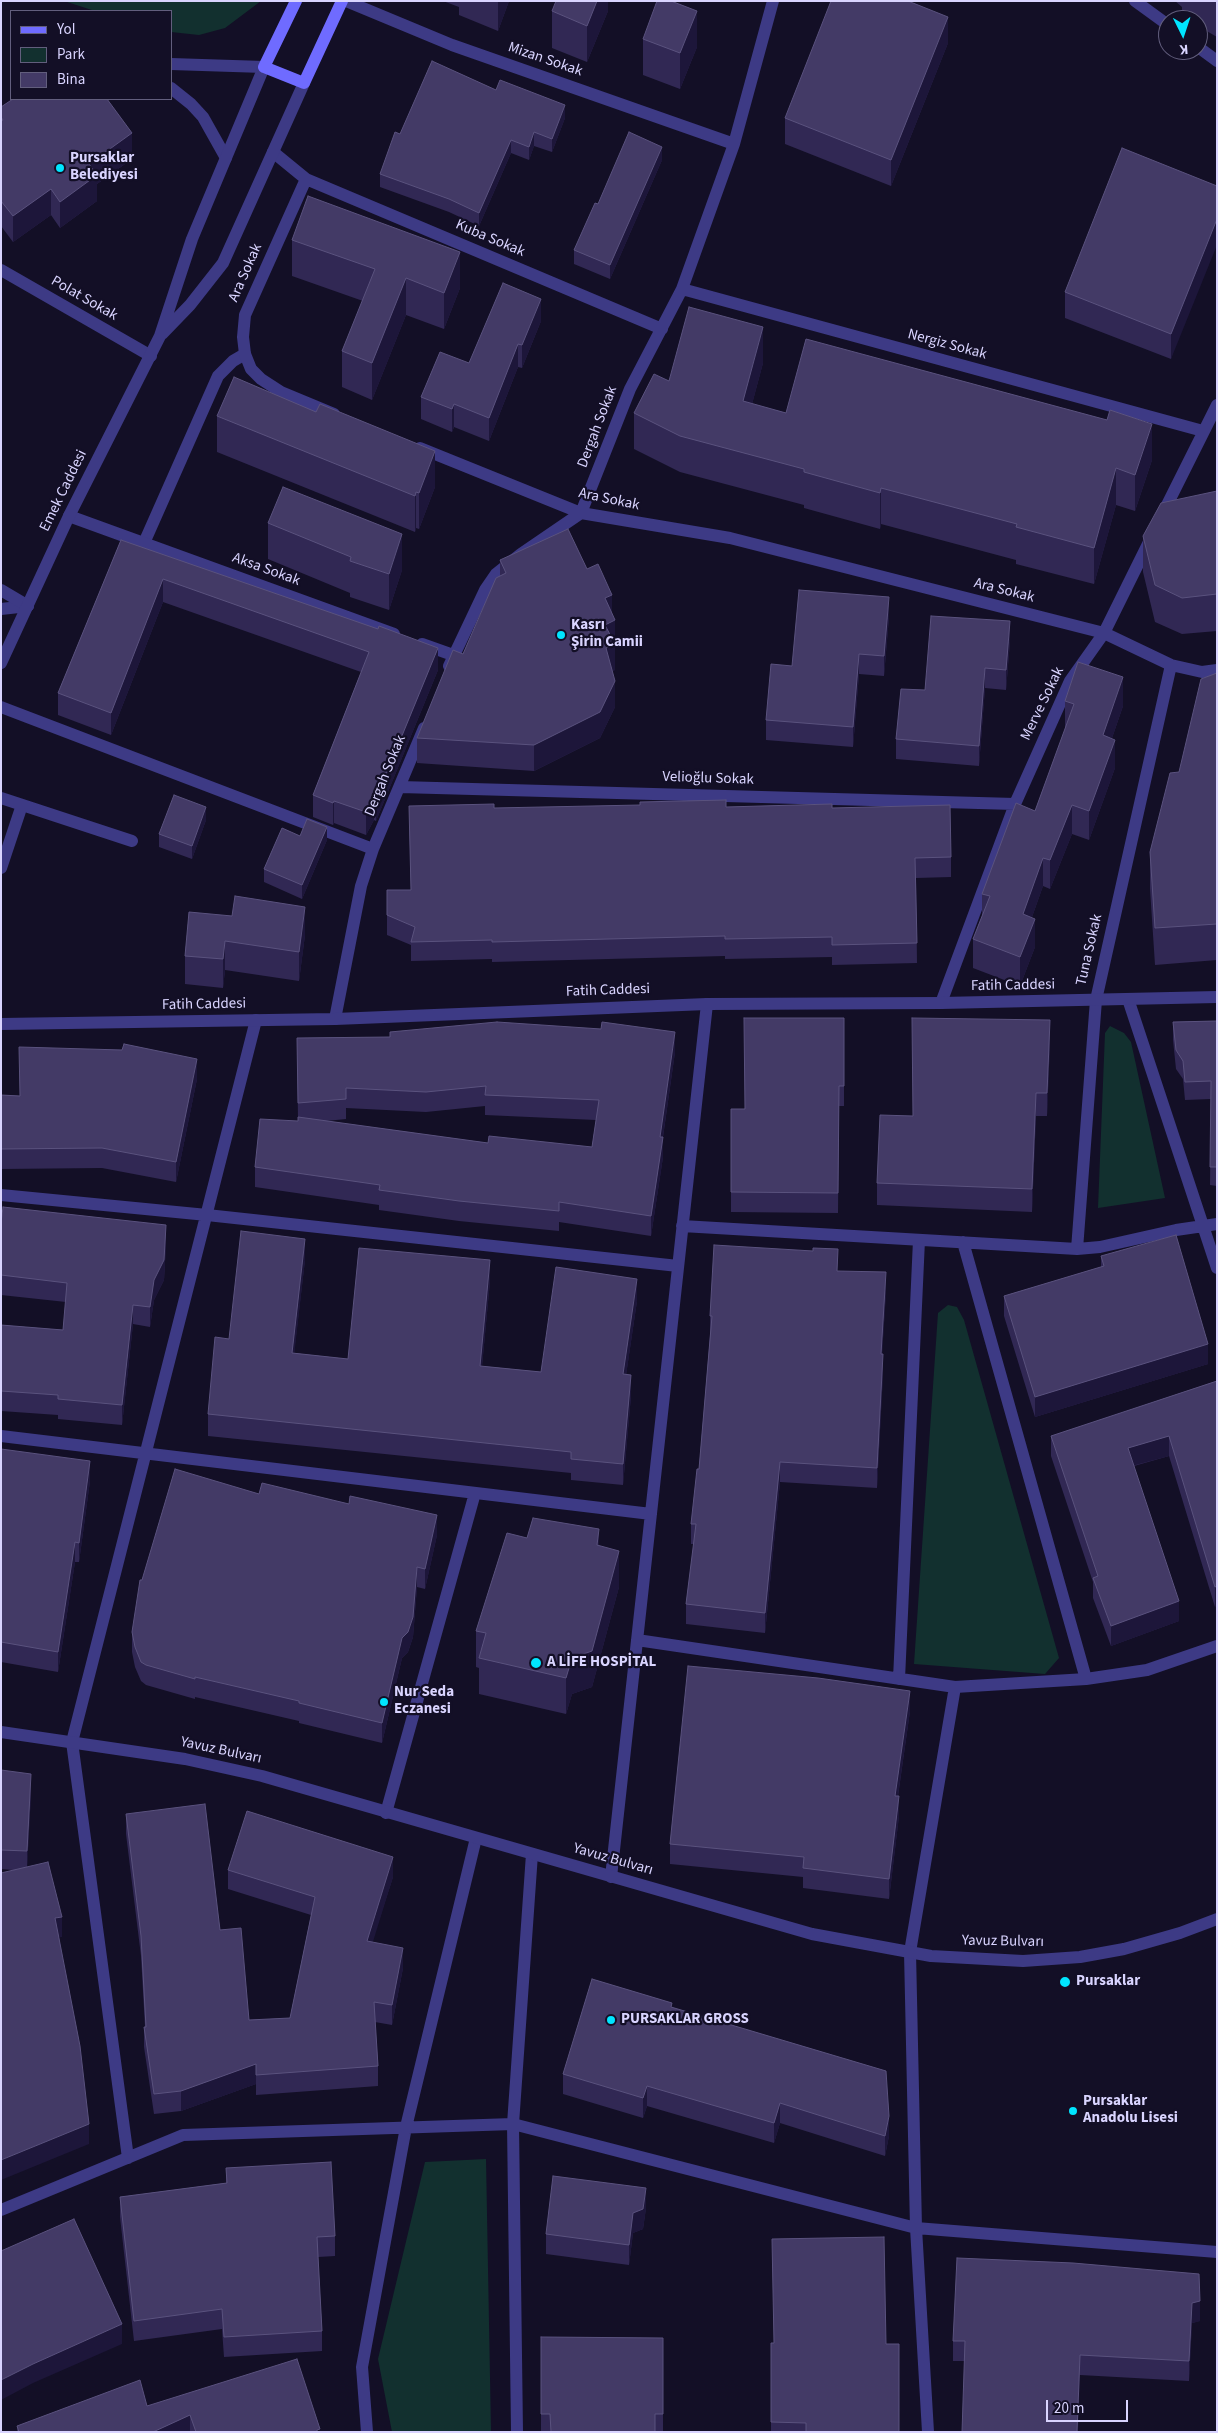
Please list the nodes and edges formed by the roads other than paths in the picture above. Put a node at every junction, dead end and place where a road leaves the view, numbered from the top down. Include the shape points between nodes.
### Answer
1 (296, 1) edge
2 (342, 1) edge
3 (346, 1) edge
4 (773, 1) edge
5 (1135, 1) edge
6 (1158, 18) edge
7 (172, 64) edge
8 (264, 67) junction
9 (304, 83) junction
10 (172, 89) edge
11 (734, 144) junction
12 (273, 152) junction
13 (226, 158) junction
14 (306, 179) junction
15 (1, 270) edge
16 (682, 289) junction
17 (662, 329) junction
18 (160, 336) junction
19 (245, 354) junction
20 (151, 356) junction
21 (1217, 405) edge
22 (345, 418) edge
23 (1203, 431) junction
24 (408, 444) edge
25 (581, 514) junction
26 (69, 516) junction
27 (144, 543) junction
28 (1, 590) edge
29 (28, 606) junction
30 (1, 609) edge
31 (1104, 633) junction
32 (453, 655) junction
33 (1, 663) edge
34 (1171, 665) junction
35 (1217, 670) edge
36 (442, 681) edge
37 (1, 707) edge
38 (428, 716) edge
39 (400, 787) junction
40 (1, 798) edge
41 (1015, 804) junction
42 (22, 805) junction
43 (132, 841) dead end
44 (373, 849) junction
45 (1, 868) edge
46 (1217, 997) edge
47 (1128, 999) junction
48 (1096, 1000) junction
49 (707, 1004) junction
50 (942, 1004) junction
51 (335, 1019) junction
52 (256, 1020) junction
53 (1, 1024) edge
54 (1, 1196) edge
55 (207, 1215) junction
56 (1217, 1224) edge
57 (682, 1226) junction
58 (1203, 1226) junction
59 (919, 1240) junction
60 (963, 1242) junction
61 (1077, 1249) junction
62 (678, 1266) junction
63 (1217, 1268) edge
64 (1, 1436) edge
65 (146, 1453) junction
66 (475, 1493) junction
67 (650, 1514) junction
68 (637, 1640) junction
69 (1217, 1646) edge
70 (899, 1679) junction
71 (1086, 1679) junction
72 (955, 1687) junction
73 (1, 1732) edge
74 (72, 1742) junction
75 (386, 1813) junction
76 (476, 1838) junction
77 (532, 1854) junction
78 (611, 1876) junction
79 (1217, 1919) edge
80 (910, 1952) junction
81 (513, 2124) junction
82 (406, 2128) junction
83 (128, 2158) junction
84 (1, 2210) edge
85 (916, 2228) junction
86 (1217, 2252) edge
87 (368, 2432) edge
88 (517, 2432) edge
89 (928, 2432) edge

1 - 8 main road
2 - 9 main road
3 - 11 street, Mizan Sokak via 452,46
4 - 11 street, Dergah Sokak
5 - 6 street
7 - 8 street
8 - 9 main road
8 - 13 street
9 - 12 street
10 - 13 street via 203,117
11 - 16 street, Dergah Sokak
12 - 14 street
12 - 18 street via 223,263
13 - 18 street via 192,239
14 - 17 street, Kuba Sokak
14 - 19 street, Ara Sokak via 245,315
15 - 20 street, Polat Sokak
16 - 17 street, Dergah Sokak
16 - 23 street, Nergiz Sokak
17 - 25 street, Dergah Sokak via 630,389
18 - 20 street, Emek Caddesi
19 - 22 street, Ara Sokak via 250,368 281,392
19 - 27 street via 218,376
20 - 26 street, Emek Caddesi
21 - 23 street, Merve Sokak
23 - 31 street, Merve Sokak
24 - 25 street, Ara Sokak
25 - 31 street, Ara Sokak via 730,538
25 - 32 street via 496,574
26 - 27 street, Aksa Sokak
26 - 29 street, Emek Caddesi
27 - 32 street, Aksa Sokak
28 - 29 street
29 - 30 street
29 - 33 street, Emek Caddesi
31 - 34 street, Ara Sokak
31 - 41 street, Merve Sokak via 1070,681
32 - 36 street
34 - 35 street, Ara Sokak via 1202,672
34 - 48 street, Tuna Sokak
37 - 44 street
38 - 39 street, Dergah Sokak
39 - 41 street, Velioğlu Sokak
39 - 44 street, Dergah Sokak
40 - 42 street
41 - 50 street, Merve Sokak
42 - 43 street
42 - 45 street
44 - 51 street, Dergah Sokak via 361,886
46 - 47 street, Fatih Caddesi
47 - 48 street, Fatih Caddesi
47 - 58 street
48 - 50 street, Fatih Caddesi
48 - 61 street, Tuna Sokak
49 - 50 street, Fatih Caddesi
49 - 51 street, Fatih Caddesi
49 - 57 street
51 - 52 street, Fatih Caddesi
52 - 53 street, Fatih Caddesi
52 - 55 street
54 - 55 street
55 - 62 street
55 - 65 street
56 - 58 street
57 - 59 street
57 - 62 street
58 - 61 street
58 - 63 street
59 - 60 street
59 - 70 street
60 - 61 street
60 - 71 street
62 - 67 street
64 - 65 street
65 - 66 street
65 - 74 street
66 - 67 street
66 - 75 street
67 - 68 street
68 - 70 street
68 - 78 street
69 - 71 street via 1147,1670
70 - 72 street
71 - 72 street
72 - 80 street
73 - 74 street, Yavuz Bulvarı
74 - 75 street, Yavuz Bulvarı via 185,1759 262,1776
74 - 83 street
75 - 76 street, Yavuz Bulvarı
76 - 77 street, Yavuz Bulvarı
76 - 82 street
77 - 78 street, Yavuz Bulvarı
77 - 81 street
78 - 80 street, Yavuz Bulvarı via 812,1934
79 - 80 street, Yavuz Bulvarı via 1124,1949 1080,1957 983,1960
80 - 85 street
81 - 82 street
81 - 85 street
81 - 88 street
82 - 83 street via 183,2135
82 - 87 street via 362,2367
83 - 84 street
85 - 86 street
85 - 89 street

